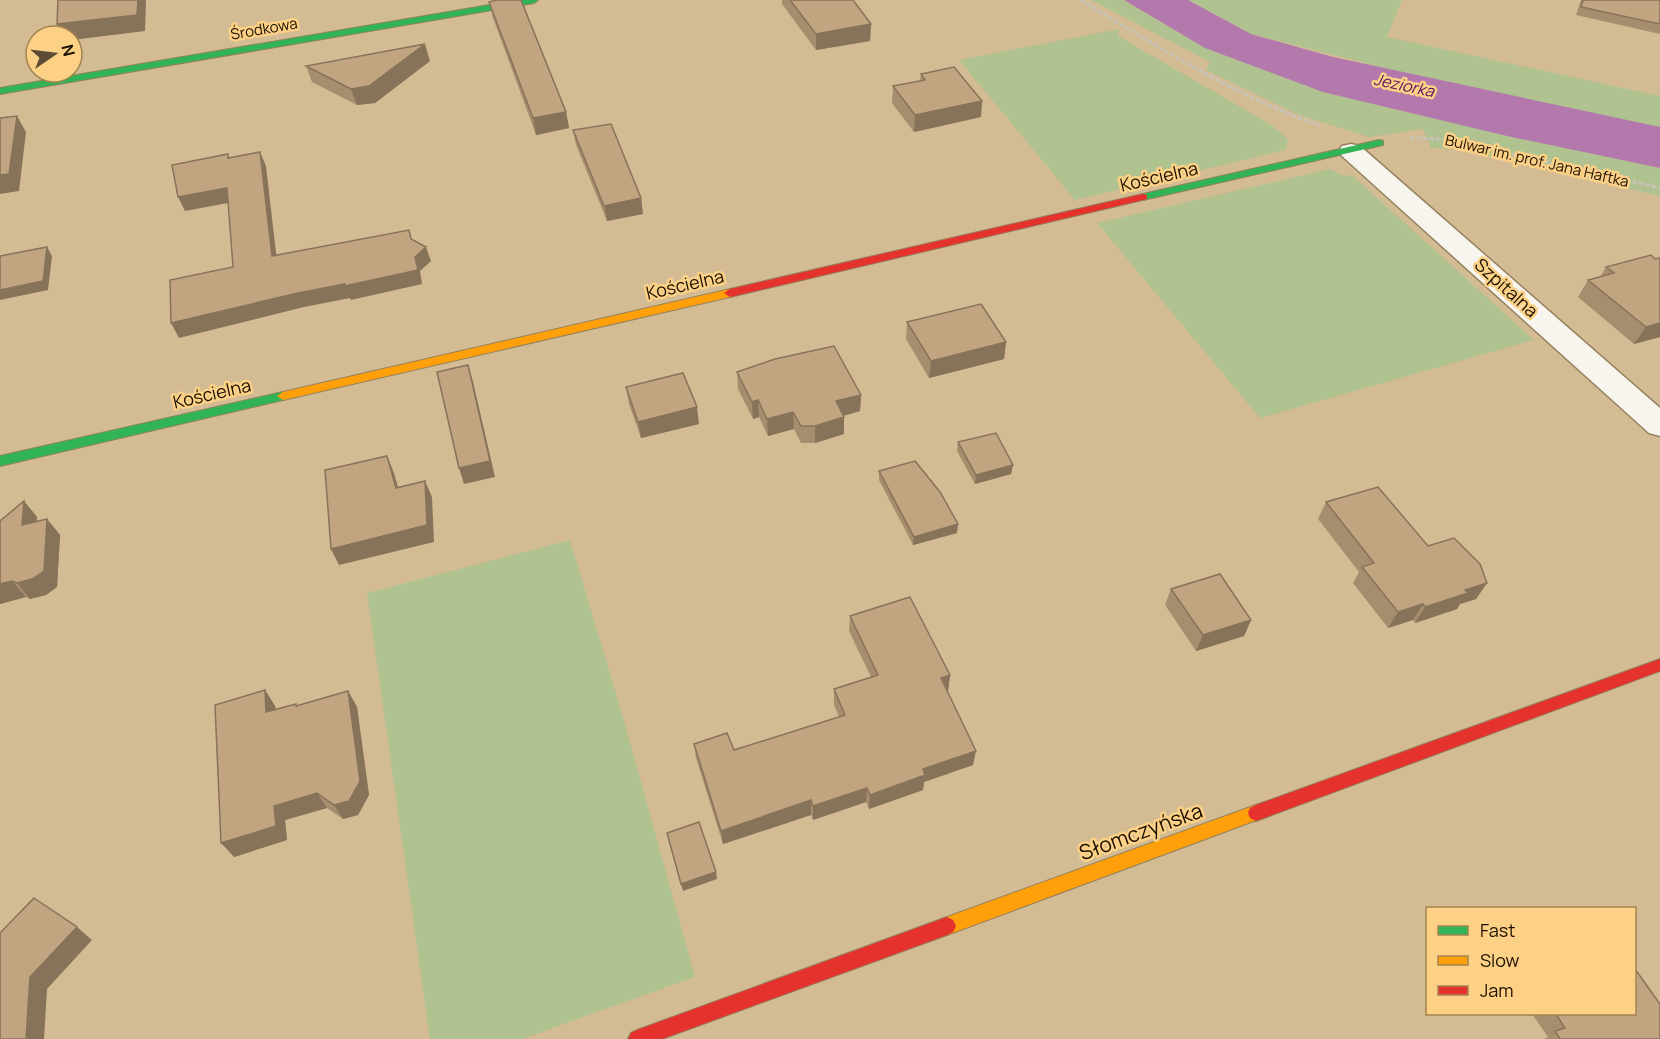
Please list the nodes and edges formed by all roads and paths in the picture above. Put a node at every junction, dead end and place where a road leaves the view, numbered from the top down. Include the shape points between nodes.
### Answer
1 (534, 0) edge
2 (1081, 0) edge
3 (0, 91) edge
4 (1325, 127) dead end
5 (1379, 143) joint
6 (1351, 151) junction
7 (1660, 188) edge
8 (1660, 425) edge
9 (0, 461) edge
10 (1660, 665) edge
11 (636, 1039) edge

1 - 3 street, Środkowa
2 - 4 path via 1198,70 1293,117
5 - 6 street, Kościelna
5 - 7 path, Bulwar im. prof. Jana Haftka via 1411,138 1448,139
6 - 8 street, Szpitalna
6 - 9 street, Kościelna
10 - 11 street, Słomczyńska

